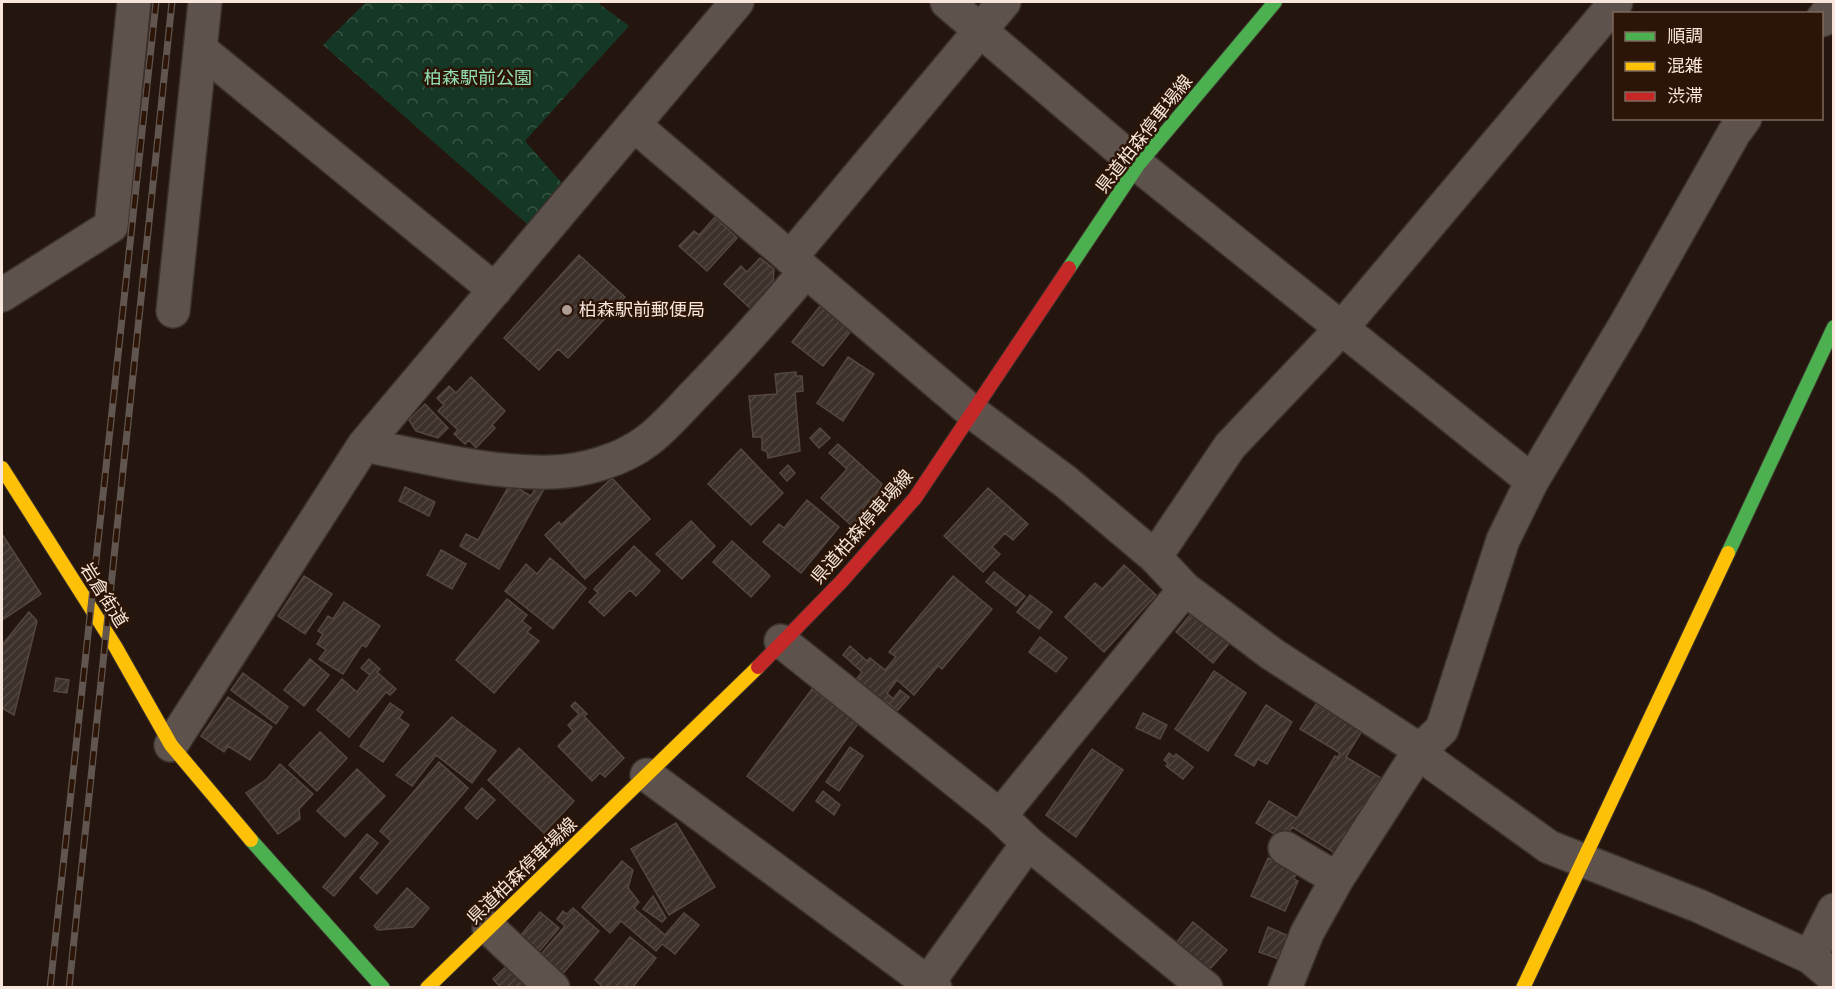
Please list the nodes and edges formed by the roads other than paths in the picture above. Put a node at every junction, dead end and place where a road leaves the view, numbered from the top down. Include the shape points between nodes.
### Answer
1 (134, 2) edge
2 (205, 2) edge
3 (737, 2) edge
4 (947, 2) edge
5 (1004, 2) edge
6 (1275, 2) edge
7 (1616, 2) edge
8 (1833, 4) edge
9 (1823, 17) edge
10 (981, 29) junction
11 (200, 49) junction
12 (1744, 120) edge
13 (634, 125) junction
14 (1138, 165) junction
15 (798, 265) junction
16 (495, 290) junction
17 (2, 296) edge
18 (173, 311) dead end
19 (1833, 327) edge
20 (1340, 330) junction
21 (972, 412) junction
22 (364, 445) junction
23 (2, 468) edge
24 (1532, 480) junction
25 (1155, 557) junction
26 (1185, 589) junction
27 (781, 641) junction
28 (171, 745) junction
29 (1420, 750) junction
30 (647, 775) junction
31 (1000, 816) junction
32 (1028, 843) junction
33 (1286, 848) dead end
34 (1583, 859) junction
35 (1336, 879) junction
36 (1833, 910) edge
37 (489, 928) junction
38 (1822, 967) edge
39 (929, 986) edge
40 (382, 987) edge
41 (428, 987) edge
42 (553, 987) edge
43 (1206, 987) edge
44 (1285, 987) edge
45 (1523, 987) edge

1 - 17 street via 111,226
2 - 11 street
3 - 13 street
4 - 10 street
5 - 10 street
6 - 14 main road, 県道柏森停車場線
7 - 20 street
8 - 9 street
10 - 14 street
10 - 15 street
11 - 16 street
11 - 18 street
12 - 24 street
13 - 15 street
13 - 16 street
14 - 20 street
14 - 21 main road, 県道柏森停車場線
15 - 21 street
15 - 22 street via 744,343 664,427 629,452 594,465 554,472 461,464
16 - 22 street
19 - 34 main road
20 - 24 street
20 - 25 street via 1230,446
21 - 25 street via 1066,482
21 - 27 main road, 県道柏森停車場線 via 915,498 841,582
22 - 28 street
23 - 28 main road, 岩倉街道 via 115,646
24 - 29 street via 1503,540 1442,729
25 - 26 street
26 - 29 street via 1272,654
26 - 31 street
27 - 30 main road, 県道柏森停車場線
27 - 31 street
28 - 40 main road via 234,822
29 - 34 street via 1549,847
29 - 35 street
30 - 37 main road, 県道柏森停車場線
30 - 39 street
31 - 32 street
32 - 39 street
32 - 43 street
33 - 35 street
34 - 38 street via 1699,906
34 - 45 main road
35 - 44 street via 1307,933
36 - 38 street
37 - 41 main road, 県道柏森停車場線
37 - 42 street

